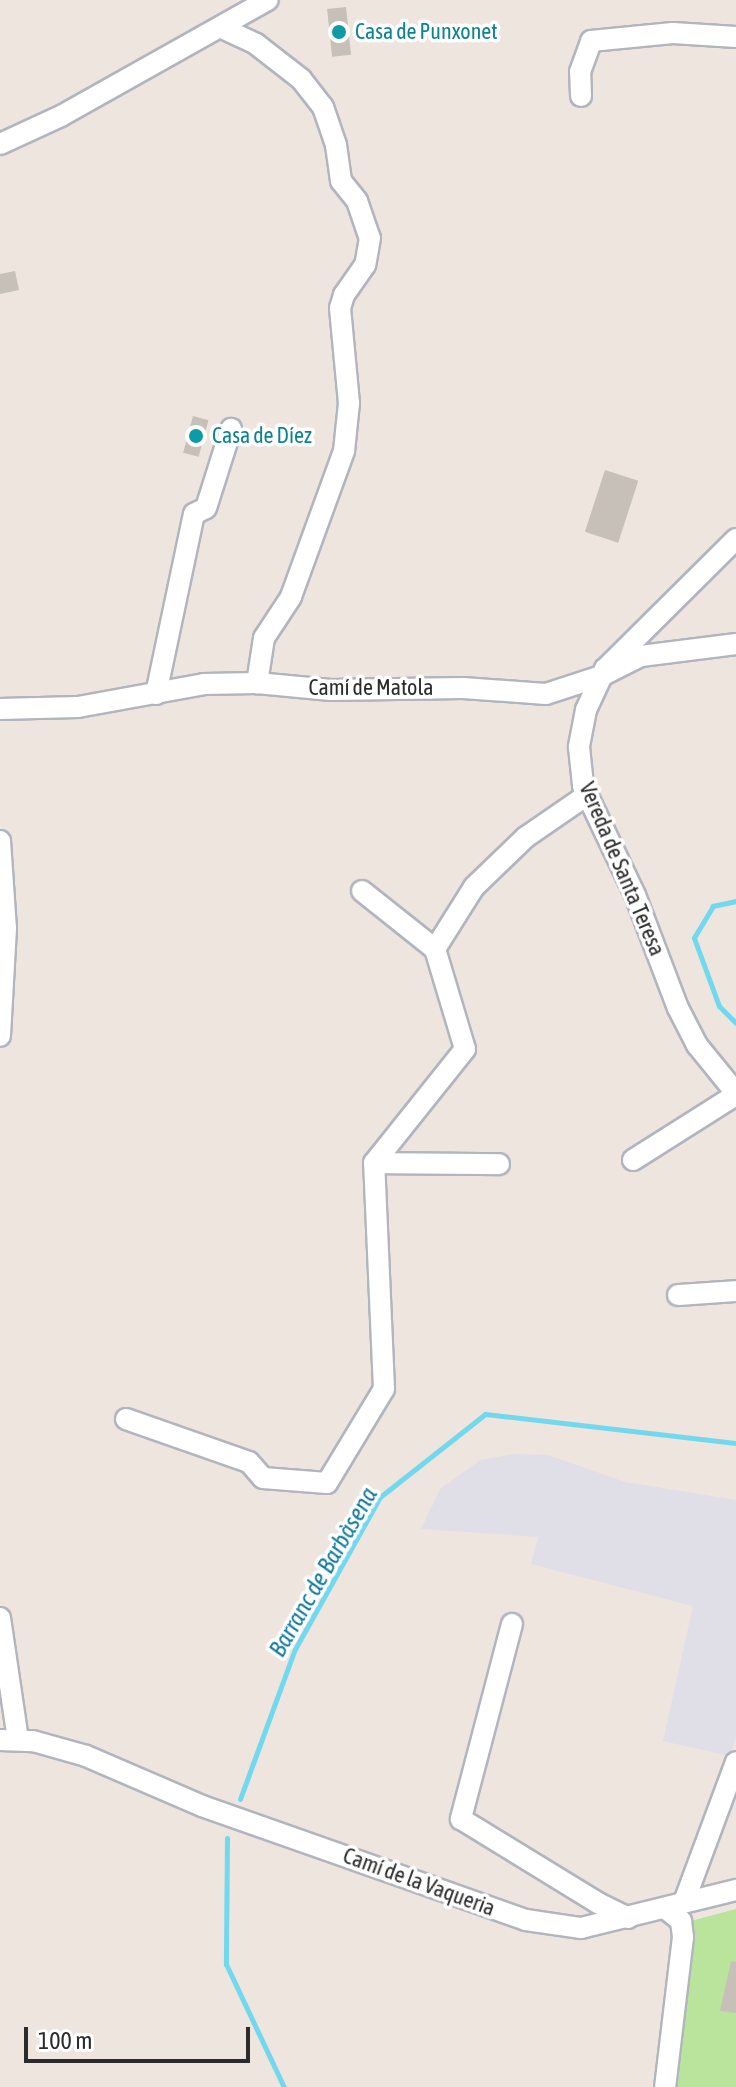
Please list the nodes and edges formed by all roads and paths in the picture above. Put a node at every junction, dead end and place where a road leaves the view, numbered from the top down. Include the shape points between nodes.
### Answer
1 (268, 0) edge
2 (222, 28) junction
3 (736, 37) edge
4 (581, 96) dead end
5 (0, 144) edge
6 (231, 429) dead end
7 (736, 539) edge
8 (736, 644) edge
9 (601, 676) junction
10 (257, 683) junction
11 (156, 694) junction
12 (0, 709) edge
13 (587, 795) junction
14 (0, 841) edge
15 (362, 891) dead end
16 (435, 949) junction
17 (0, 1036) edge
18 (736, 1094) edge
19 (633, 1160) dead end
20 (374, 1163) junction
21 (499, 1164) dead end
22 (736, 1291) edge
23 (678, 1295) dead end
24 (126, 1419) dead end
25 (0, 1618) edge
26 (512, 1624) dead end
27 (9, 1740) edge
28 (736, 1762) edge
29 (736, 1890) edge
30 (674, 1905) junction
31 (629, 1918) junction
32 (665, 2087) edge

1 - 2 street
2 - 5 street
2 - 10 street via 256,44 301,79 323,107 341,181 357,201 370,238 365,265 340,308 349,403 344,451 291,597 264,638
3 - 4 street via 673,33 591,41 580,72
6 - 11 street via 206,508 194,514
7 - 9 street, Vereda de Santa Teresa
8 - 9 street, Camí de Matola via 641,656
9 - 10 street, Camí de Matola via 546,694 463,688 331,690
9 - 13 street, Vereda de Santa Teresa via 586,710 579,747
10 - 11 street, Camí de Matola via 204,684
11 - 12 street, Camí de Matola via 78,707
13 - 16 street via 526,837 474,887
13 - 18 street, Vereda de Santa Teresa via 635,895 678,1008 697,1045
14 - 17 street via 6,928
15 - 16 street
16 - 20 street via 465,1049
18 - 19 street
20 - 21 street
20 - 24 street via 384,1389 327,1483 263,1478 249,1462
22 - 23 street
25 - 27 street
26 - 31 street via 461,1819
27 - 31 street, Camí de la Vaqueria via 86,1756 202,1806 526,1920 581,1928
28 - 30 street
29 - 30 street, Camí de la Vaqueria
30 - 31 street, Camí de la Vaqueria
30 - 32 street via 683,1937

